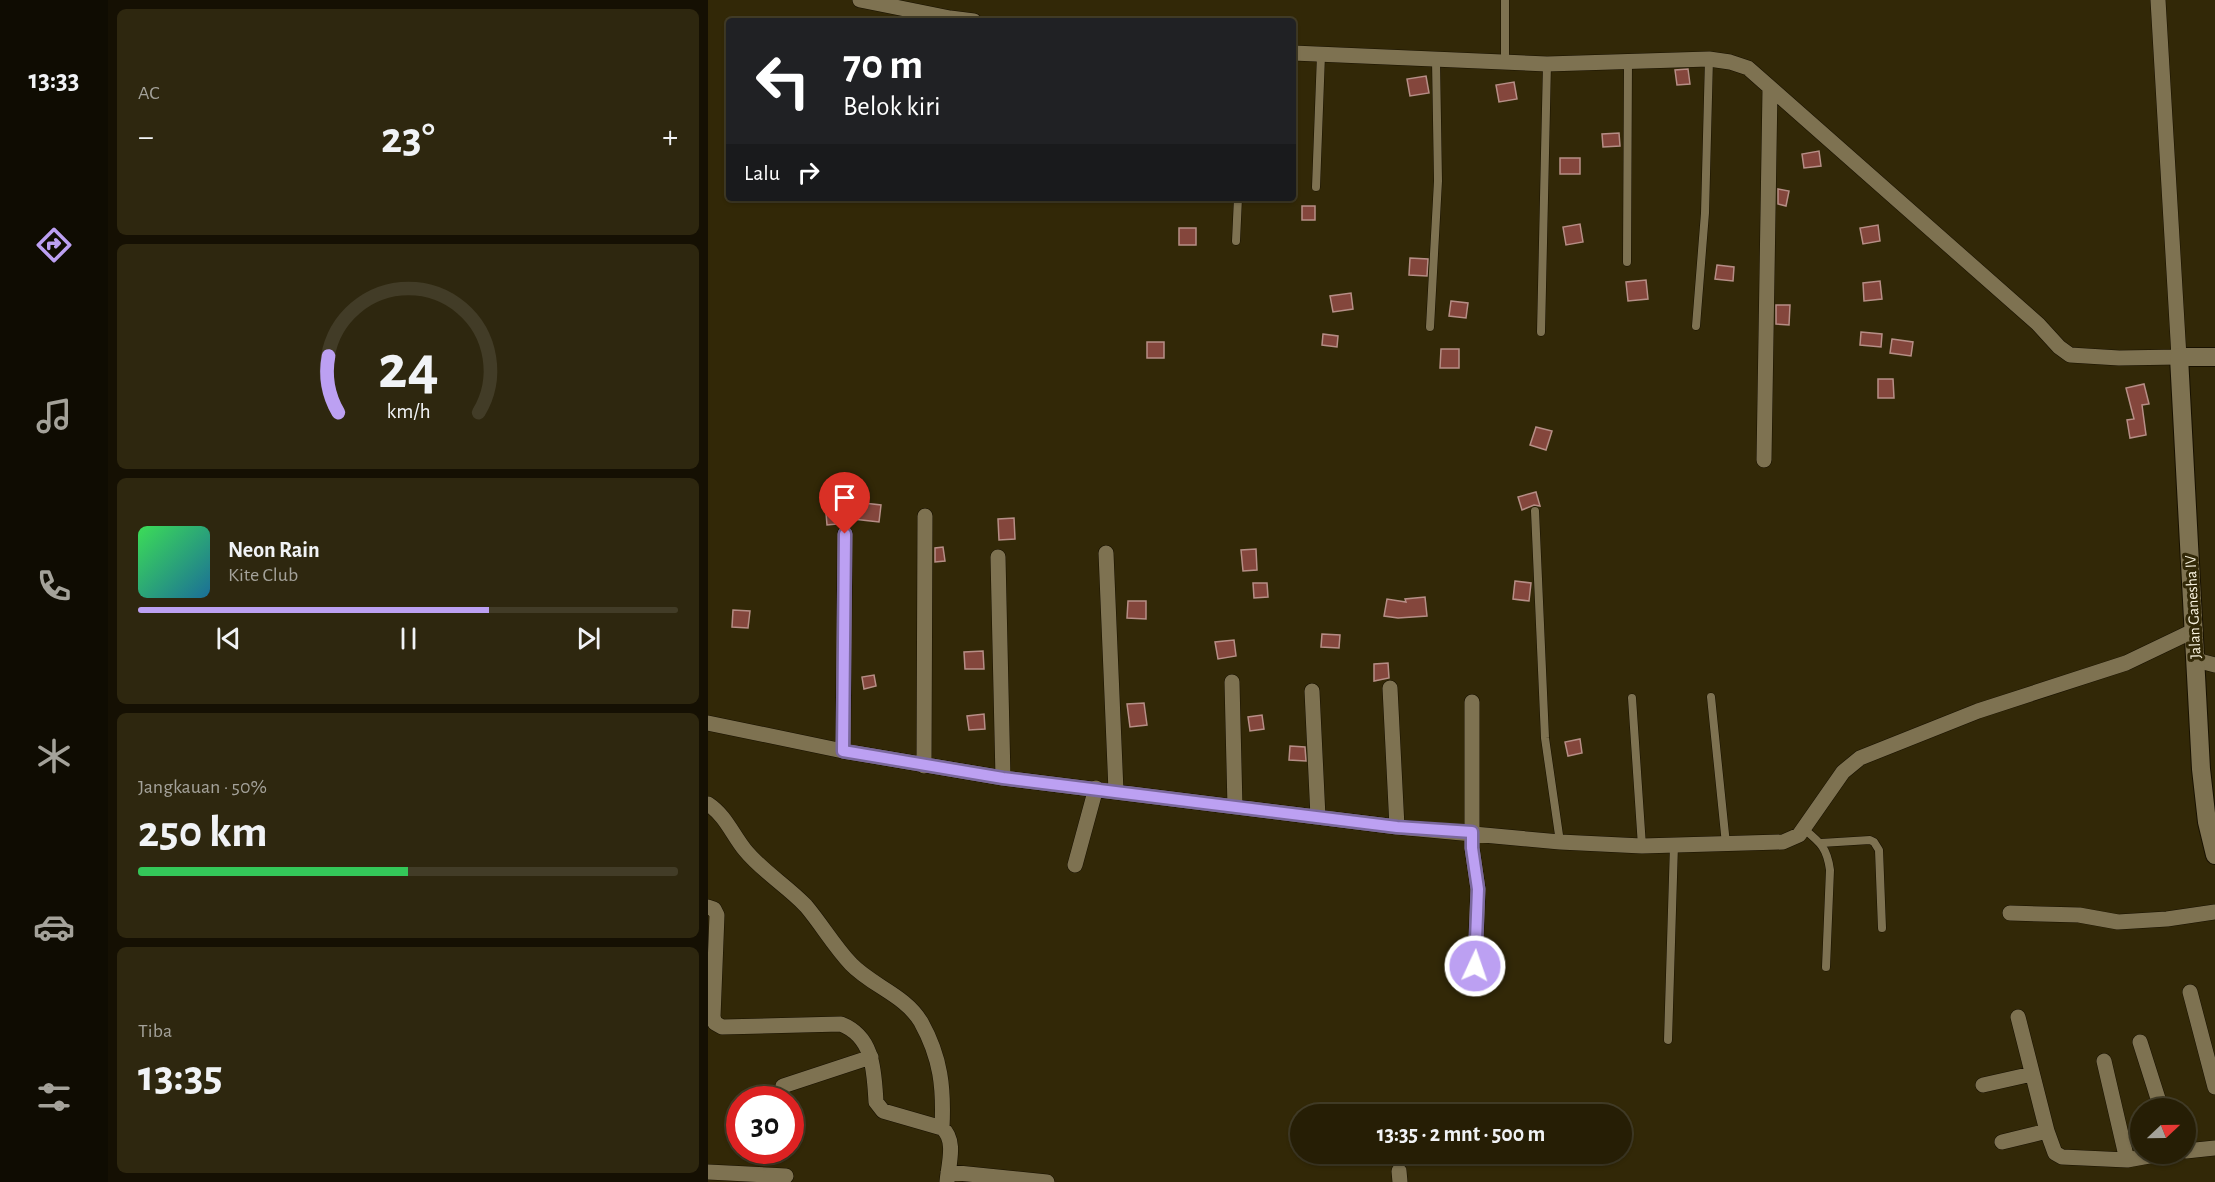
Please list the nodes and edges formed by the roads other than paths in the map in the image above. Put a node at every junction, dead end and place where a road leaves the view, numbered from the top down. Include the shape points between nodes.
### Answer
1 (860, 0) edge
2 (1505, 0) edge
3 (2158, 0) edge
4 (958, 18) edge
5 (1296, 53) edge
6 (1321, 55) junction
7 (1709, 59) junction
8 (1436, 60) junction
9 (1628, 61) junction
10 (1505, 62) junction
11 (1548, 64) junction
12 (1770, 89) junction
13 (1316, 187) dead end
14 (1238, 201) edge
15 (1236, 241) dead end
16 (1627, 262) dead end
17 (1696, 326) dead end
18 (1430, 327) dead end
19 (1541, 332) dead end
20 (2179, 357) junction
21 (2215, 357) edge
22 (1764, 460) dead end
23 (1535, 511) dead end
24 (925, 516) dead end
25 (845, 534) dead end
26 (1106, 553) dead end
27 (998, 557) dead end
28 (2195, 630) junction
29 (2196, 660) junction
30 (2215, 666) edge
31 (1232, 682) dead end
32 (1390, 688) dead end
33 (1312, 691) dead end
34 (1711, 697) dead end
35 (1632, 698) dead end
36 (1472, 702) dead end
37 (708, 714) edge
38 (708, 723) edge
39 (843, 751) junction
40 (924, 766) junction
41 (1003, 778) junction
42 (1096, 788) junction
43 (1116, 791) junction
44 (708, 804) edge
45 (1235, 807) junction
46 (1318, 817) junction
47 (1397, 827) junction
48 (1804, 829) junction
49 (1472, 832) junction
50 (1560, 842) junction
51 (1821, 843) junction
52 (1726, 844) junction
53 (1674, 845) junction
54 (1642, 846) junction
55 (2215, 855) edge
56 (1075, 865) dead end
57 (708, 907) edge
58 (2215, 912) edge
59 (2010, 913) dead end
60 (1882, 928) dead end
61 (1826, 968) dead end
62 (1474, 985) dead end
63 (2190, 992) dead end
64 (2018, 1017) dead end
65 (1668, 1040) dead end
66 (2140, 1042) dead end
67 (871, 1057) junction
68 (2104, 1061) dead end
69 (2032, 1074) junction
70 (1983, 1085) dead end
71 (783, 1086) dead end
72 (2215, 1087) edge
73 (2158, 1098) edge
74 (942, 1128) junction
75 (2047, 1131) junction
76 (2002, 1142) dead end
77 (2215, 1148) edge
78 (2196, 1150) edge
79 (2130, 1159) edge
80 (2127, 1160) junction
81 (708, 1172) edge
82 (786, 1176) dead end
83 (947, 1177) edge
84 (1047, 1182) edge

1 - 4 street
2 - 10 lane
3 - 20 street
5 - 6 street
6 - 8 street
6 - 13 lane
7 - 9 street
7 - 12 street via 1748,68
7 - 17 lane via 1706,213
8 - 10 street
8 - 18 lane via 1438,181
9 - 11 street
9 - 16 lane
10 - 11 street
11 - 19 lane
12 - 20 street via 2038,324 2065,353 2087,357
12 - 22 street
14 - 15 lane
20 - 21 street
20 - 28 street, Jalan Ganesha IV
23 - 50 lane via 1545,738
24 - 40 street
25 - 39 street
26 - 43 street
27 - 41 street
28 - 29 street, Jalan Ganesha IV
28 - 48 street via 2126,663 1978,711 1860,758 1843,772
29 - 30 street
29 - 55 street, Jalan Ganesha IV via 2201,769
31 - 45 street
32 - 47 street
33 - 46 street
34 - 52 lane
35 - 54 lane
36 - 49 street
37 - 38 street
38 - 39 street
39 - 40 street
40 - 41 street
41 - 42 street
42 - 43 street
42 - 56 street
43 - 45 street
44 - 74 street via 722,815 751,856 805,905 852,965 919,1019 941,1077
45 - 46 street
46 - 47 street
47 - 49 street
48 - 51 lane
48 - 52 street via 1783,842
49 - 50 street
49 - 62 street via 1478,889
50 - 54 street
51 - 60 lane via 1870,840 1878,845
51 - 61 lane via 1830,870
52 - 53 street
53 - 54 street
53 - 65 lane
57 - 67 street via 717,915 713,1017 718,1026 841,1024 859,1035
58 - 59 street via 2118,922 2079,915
63 - 72 street
64 - 69 street
66 - 73 street
67 - 71 street
67 - 74 street via 879,1108
68 - 80 street
69 - 70 street
69 - 75 street
74 - 83 street via 951,1144
75 - 76 street
75 - 80 street via 2059,1156
77 - 78 street
79 - 80 street
81 - 82 street
83 - 84 street

